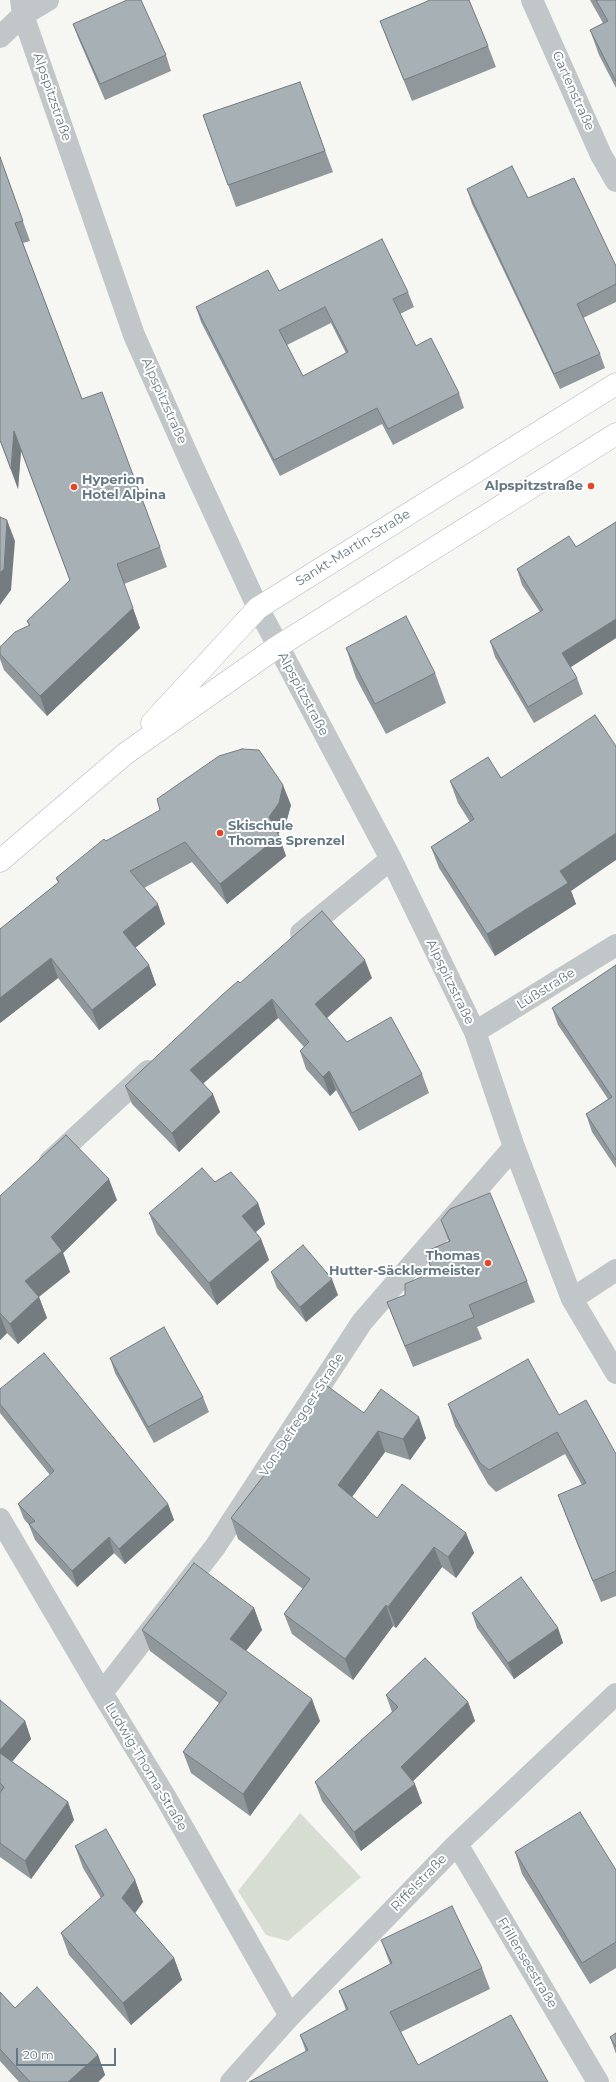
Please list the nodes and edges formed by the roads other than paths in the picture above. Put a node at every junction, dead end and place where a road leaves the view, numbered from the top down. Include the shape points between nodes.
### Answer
1 (48, 0) edge
2 (532, 0) edge
3 (22, 7) edge
4 (0, 37) edge
5 (616, 181) edge
6 (616, 384) edge
7 (616, 434) edge
8 (258, 608) junction
9 (277, 647) junction
10 (125, 754) junction
11 (391, 859) junction
12 (0, 861) edge
13 (616, 945) edge
14 (284, 947) edge
15 (475, 1032) junction
16 (162, 1058) edge
17 (514, 1147) junction
18 (35, 1175) edge
19 (616, 1270) edge
20 (572, 1299) junction
21 (616, 1373) edge
22 (0, 1520) edge
23 (102, 1693) junction
24 (616, 1694) edge
25 (457, 1844) junction
26 (290, 2016) junction
27 (231, 2082) edge
28 (598, 2082) edge

1 - 3 street
2 - 5 street, Gartenstraße via 601,155
3 - 4 street
3 - 8 street, Alpspitzstraße via 134,335
6 - 8 main road, Sankt-Martin-Straße
7 - 9 main road, Sankt-Martin-Straße
8 - 9 street, Alpspitzstraße
8 - 10 main road, Sankt-Martin-Straße
9 - 10 main road, Sankt-Martin-Straße
9 - 11 street, Alpspitzstraße
10 - 12 main road, Sankt-Martin-Straße
11 - 14 street
11 - 15 street, Alpspitzstraße
13 - 15 street, Lüßstraße
15 - 17 street, Alpspitzstraße
16 - 18 street
17 - 20 street, Alpspitzstraße
17 - 23 street, Von-Defregger-Straße via 362,1322 215,1547
19 - 20 street
20 - 21 street, Alpspitzstraße
22 - 23 street, Ludwig-Thoma-Straße
23 - 26 street, Ludwig-Thoma-Straße via 166,1798
24 - 25 street, Riffelstraße
25 - 26 street, Riffelstraße
25 - 28 street, Frillenseestraße
26 - 27 street, Riffelstraße

